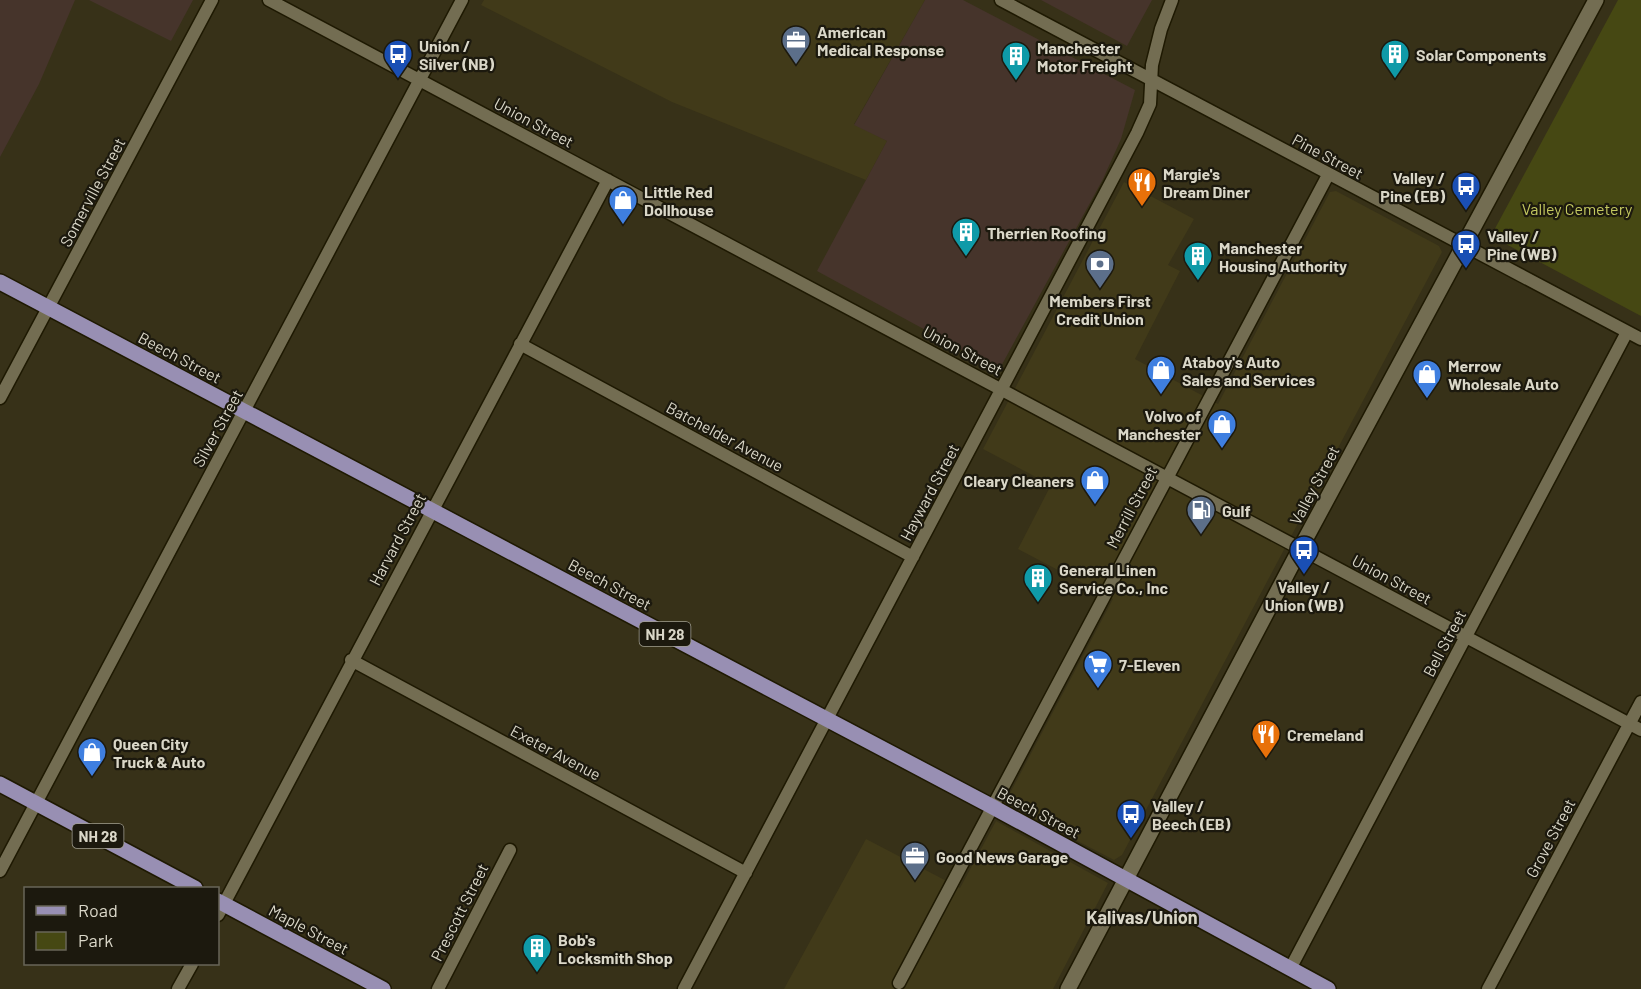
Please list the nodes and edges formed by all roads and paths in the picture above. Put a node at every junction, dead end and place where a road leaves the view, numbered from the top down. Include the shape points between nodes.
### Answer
1 (212, 0) edge
2 (269, 0) edge
3 (462, 0) edge
4 (1001, 0) edge
5 (1172, 0) edge
6 (1596, 0) edge
7 (421, 81) junction
8 (1151, 81) junction
9 (1328, 175) junction
10 (608, 180) junction
11 (1463, 247) junction
12 (0, 282) edge
13 (49, 308) junction
14 (1627, 332) junction
15 (1641, 339) edge
16 (520, 344) junction
17 (1001, 390) junction
18 (0, 398) edge
19 (245, 412) junction
20 (1166, 477) junction
21 (431, 511) junction
22 (1300, 549) junction
23 (913, 557) junction
24 (1466, 637) junction
25 (351, 660) junction
26 (1641, 702) edge
27 (827, 719) junction
28 (1629, 724) junction
29 (1641, 730) edge
30 (0, 784) edge
31 (36, 803) junction
32 (991, 806) junction
33 (510, 850) dead end
34 (0, 871) edge
35 (746, 873) junction
36 (1127, 880) junction
37 (193, 887) edge
38 (219, 907) edge
39 (191, 965) edge
40 (1290, 969) junction
41 (898, 983) dead end
42 (178, 989) edge
43 (383, 989) edge
44 (438, 989) edge
45 (684, 989) edge
46 (1068, 989) edge
47 (1328, 989) edge
48 (1488, 989) edge

1 - 13 street, Somerville Street
2 - 7 street, Union Street
3 - 7 street, Silver Street
4 - 8 street, Pine Street
5 - 8 street, Hayward Street via 1161,29
6 - 11 main road, Valley Street
7 - 10 street, Union Street
7 - 19 street, Silver Street
8 - 9 street, Pine Street
8 - 17 street, Hayward Street via 1150,104 1137,133
9 - 11 street, Pine Street
9 - 20 street, Merrill Street
10 - 16 street, Harvard Street
10 - 17 street, Union Street
11 - 14 street, Pine Street
11 - 22 main road, Valley Street
12 - 13 main road, Beech Street / NH 28
13 - 18 street, Somerville Street
13 - 19 main road, Beech Street / NH 28
14 - 15 street, Pine Street
14 - 24 street, Bell Street
16 - 21 street, Harvard Street
16 - 23 street, Batchelder Avenue
17 - 20 street, Union Street
17 - 23 street, Hayward Street
19 - 21 main road, Beech Street / NH 28
19 - 31 street, Silver Street
20 - 22 street, Union Street
20 - 32 street, Merrill Street
21 - 25 street, Harvard Street
21 - 27 main road, Beech Street / NH 28
22 - 24 street, Union Street
22 - 36 main road, Valley Street
23 - 27 street, Hayward Street
24 - 28 street, Union Street
24 - 40 street, Bell Street
25 - 35 street, Exeter Avenue
25 - 38 street, Harvard Street
26 - 28 street, Grove Street
27 - 32 main road, Beech Street / NH 28
27 - 35 street, Hayward Street
28 - 29 street, Union Street
28 - 48 street, Grove Street
30 - 31 main road, NH 28
31 - 34 street, Silver Street
31 - 37 main road, NH 28
32 - 36 main road, Beech Street / NH 28
32 - 41 street, Merrill Street
33 - 44 street, Prescott Street
35 - 45 street, Hayward Street
36 - 40 main road, Beech Street / NH 28
36 - 46 main road, Valley Street
38 - 43 main road, Maple Street
39 - 42 street
40 - 47 main road, Beech Street / NH 28

